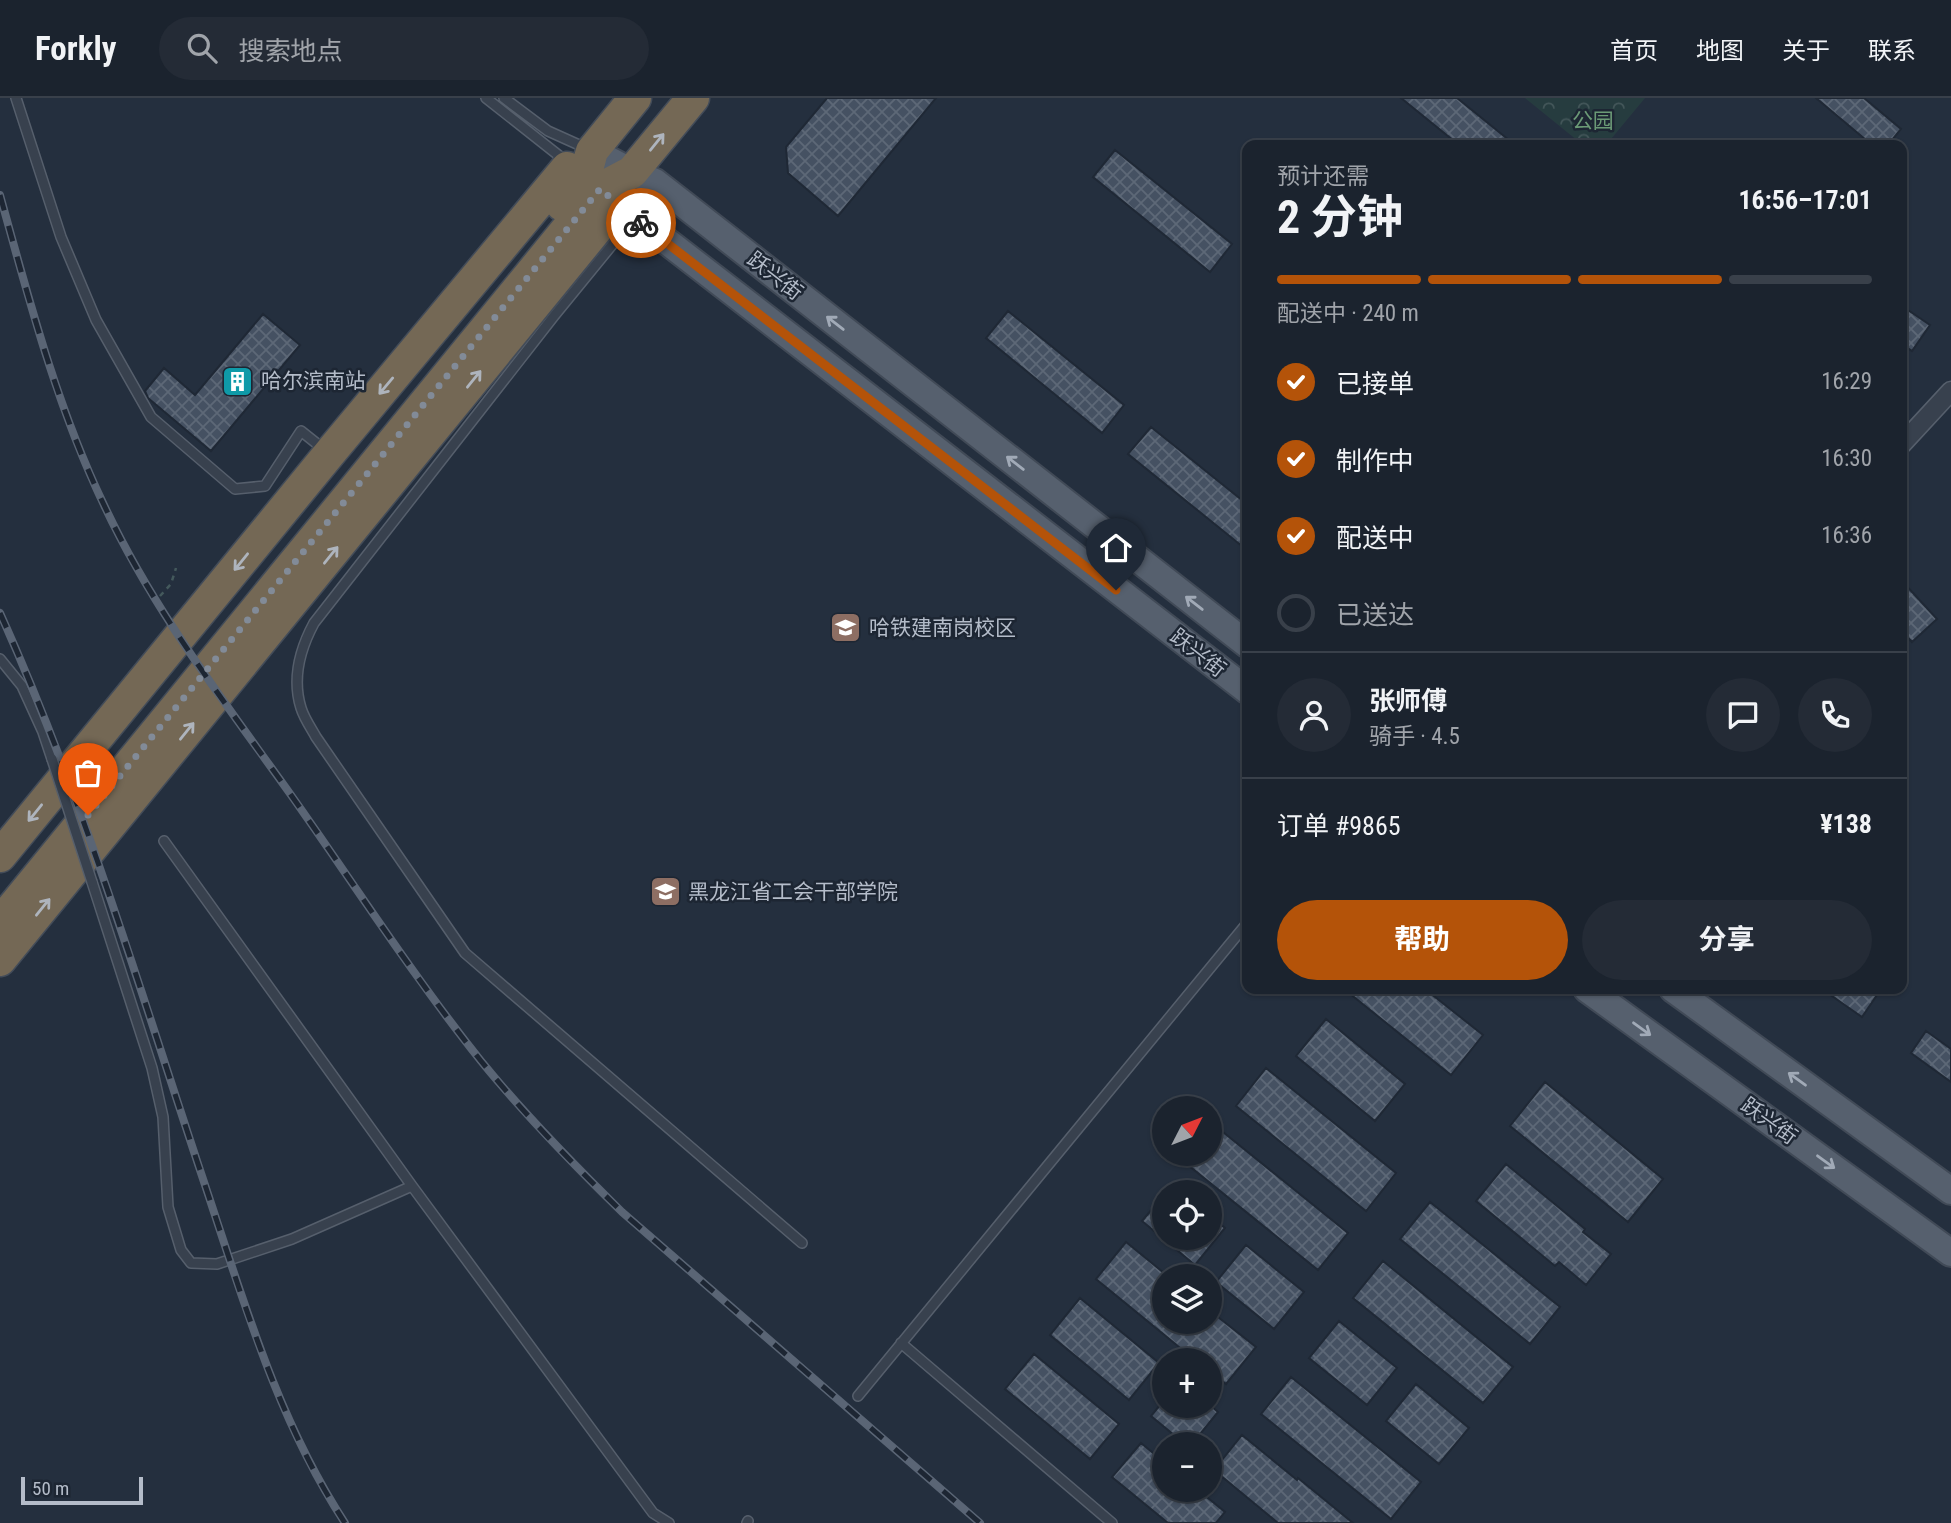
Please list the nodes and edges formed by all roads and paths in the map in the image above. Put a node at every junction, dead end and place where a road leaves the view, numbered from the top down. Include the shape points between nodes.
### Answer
1 (16, 98) edge
2 (486, 98) edge
3 (504, 98) edge
4 (635, 98) edge
5 (693, 98) edge
6 (644, 178) junction
7 (600, 184) junction
8 (1951, 391) edge
9 (1907, 439) edge
10 (330, 454) junction
11 (176, 568) dead end
12 (160, 596) dead end
13 (1242, 640) edge
14 (0, 660) edge
15 (1242, 686) edge
16 (163, 841) dead end
17 (0, 856) edge
18 (0, 891) edge
19 (0, 923) edge
20 (1242, 929) edge
21 (0, 960) edge
22 (1594, 994) edge
23 (1680, 994) edge
24 (412, 1186) junction
25 (1951, 1191) edge
26 (802, 1242) dead end
27 (1951, 1253) edge
28 (901, 1343) junction
29 (858, 1396) dead end
30 (669, 1523) edge
31 (1112, 1523) edge

1 - 10 lane via 61,237 96,320 151,417 235,489 265,486 302,431
2 - 7 lane
3 - 7 lane via 548,131
4 - 7 highway
6 -> 5 highway
6 - 7 highway
6 - 7 lane
13 -> 6 main road, 跃兴街
7 -> 10 highway
7 - 15 main road, 跃兴街
7 - 18 highway
7 - 19 highway
21 -> 7 highway
7 - 26 lane via 546,327 306,637 297,670 301,709 465,953
8 - 9 street
10 -> 17 highway
11 - 12 path via 172,584
14 - 24 lane, bridge via 22,686 43,732 152,1068 163,1117 167,1208 181,1250 191,1263 217,1264 292,1240
16 - 24 lane
20 - 28 lane
22 -> 27 main road, 跃兴街
25 -> 23 main road
24 - 30 lane via 653,1513
28 - 29 lane
28 - 31 lane

